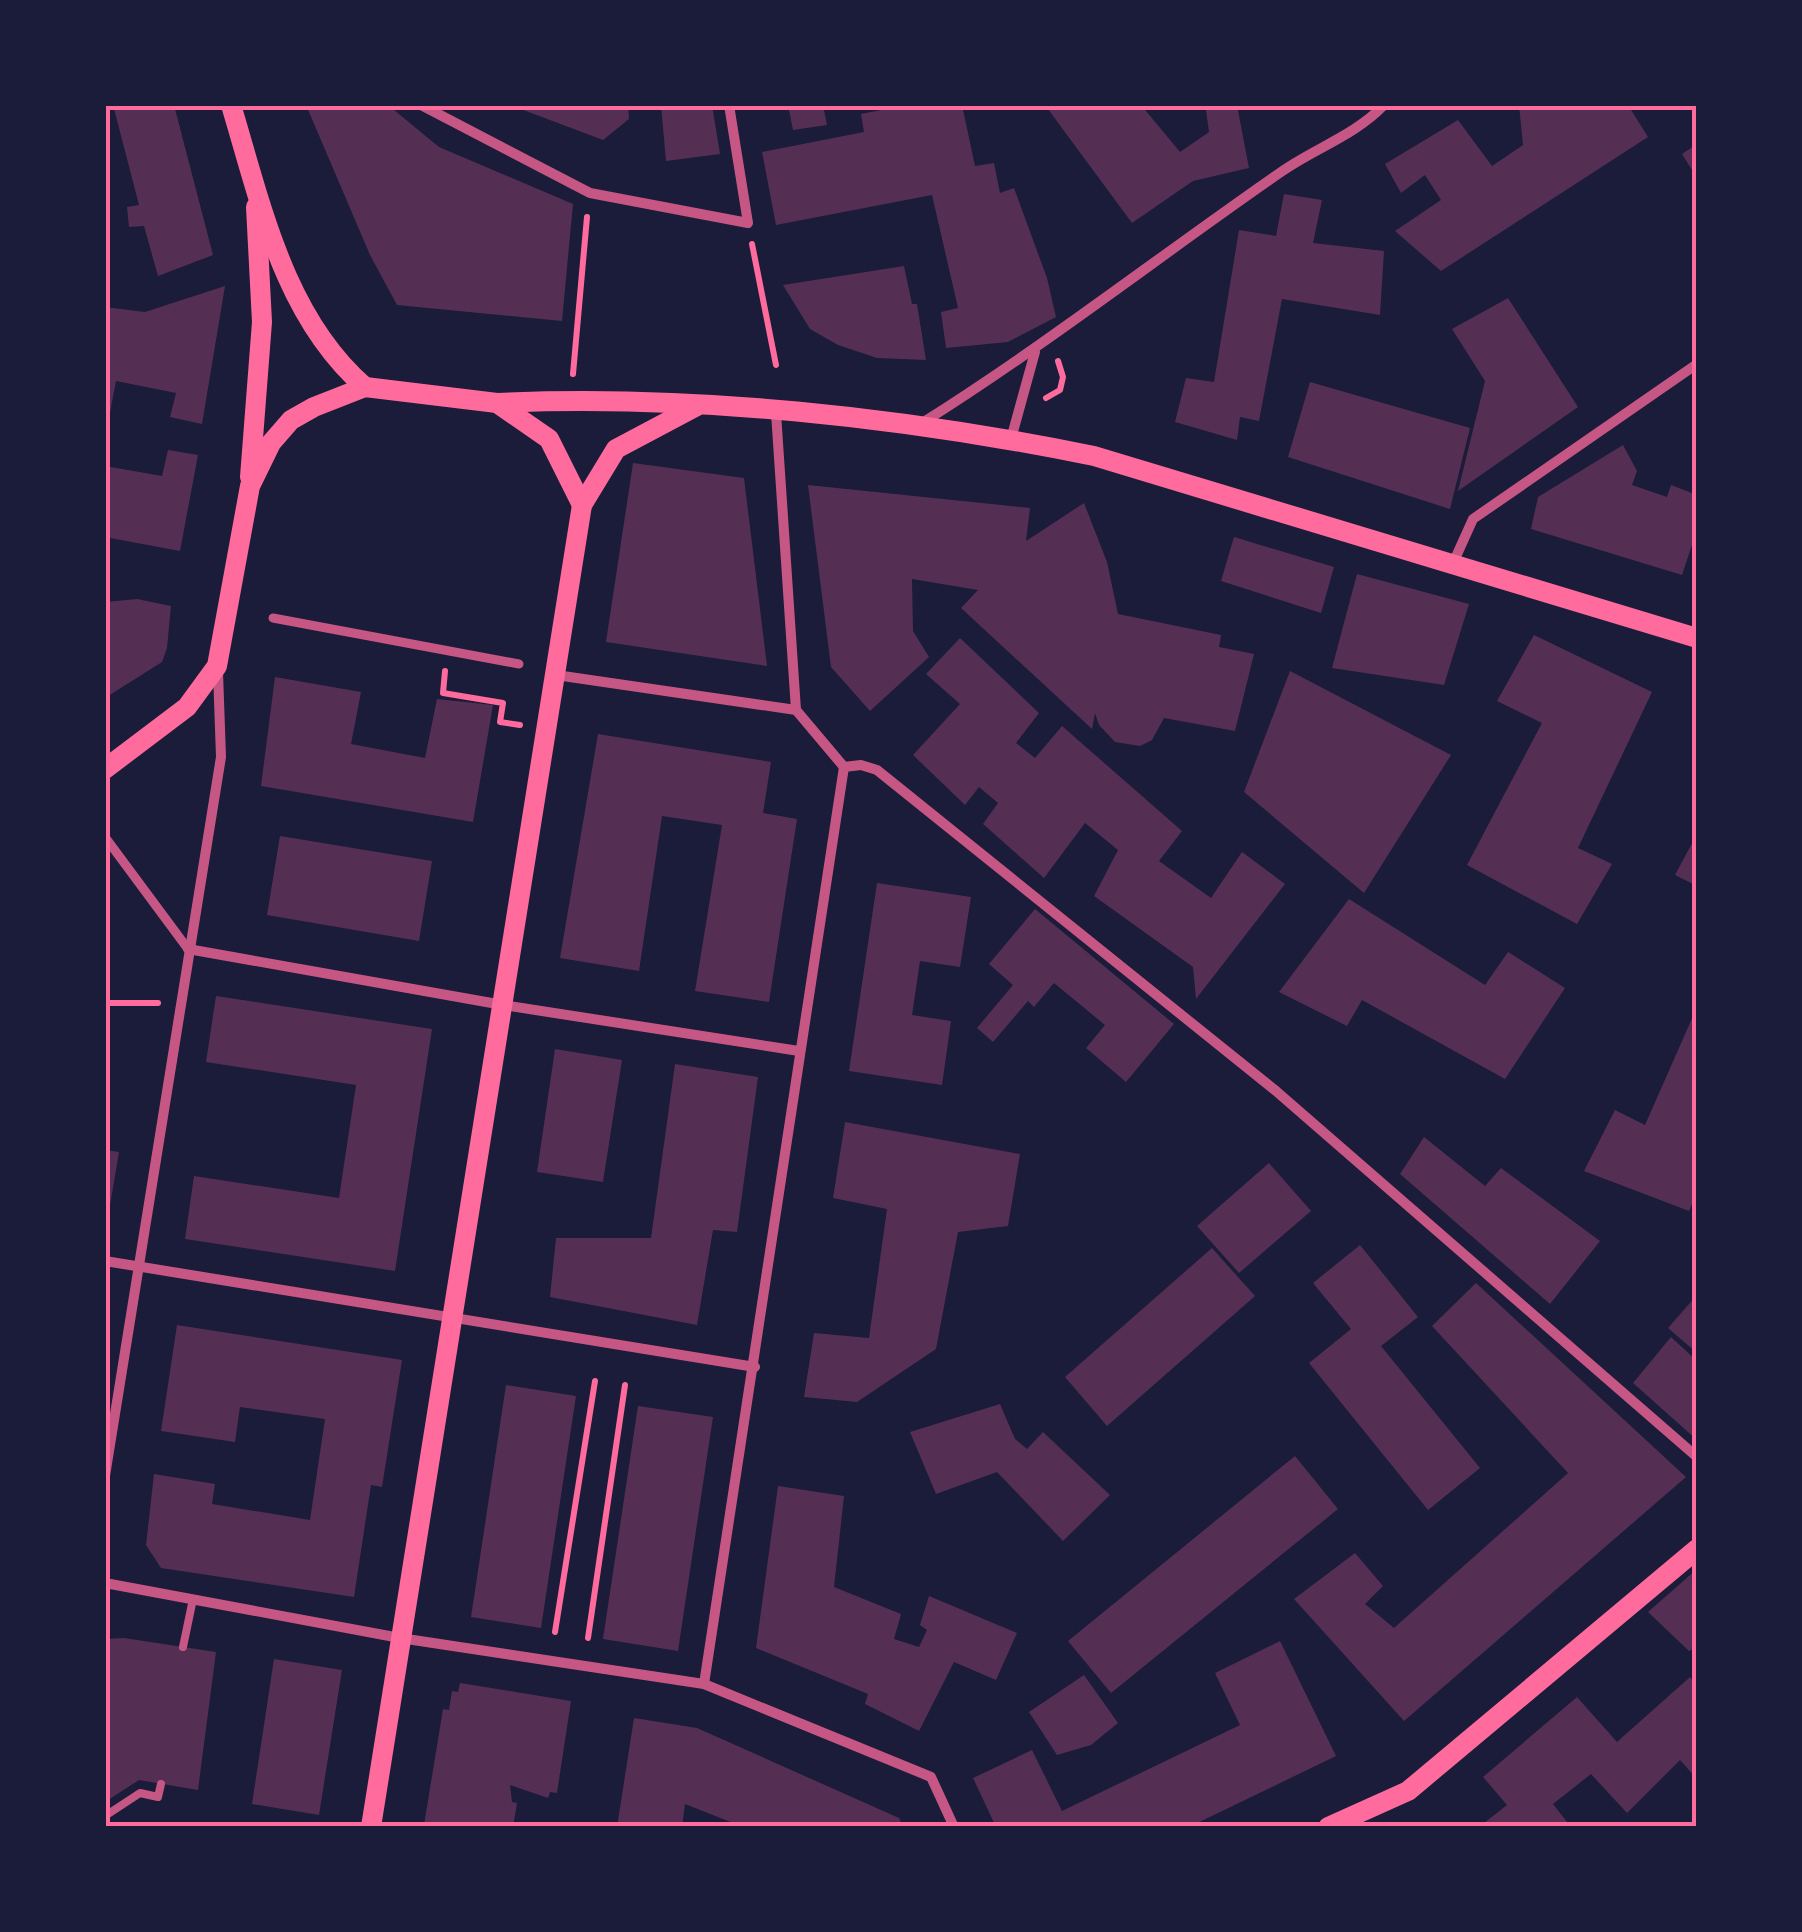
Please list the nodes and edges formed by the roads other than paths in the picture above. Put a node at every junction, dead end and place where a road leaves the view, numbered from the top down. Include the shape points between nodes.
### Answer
1 (231, 105) edge
2 (422, 105) edge
3 (729, 105) edge
4 (1384, 105) edge
5 (254, 180) junction
6 (1035, 352) junction
7 (1697, 364) edge
8 (365, 387) junction
9 (497, 403) junction
10 (697, 406) junction
11 (776, 413) junction
12 (917, 426) junction
13 (1010, 439) junction
14 (250, 486) junction
15 (582, 505) junction
16 (1454, 561) junction
17 (273, 618) dead end
18 (1697, 638) edge
19 (520, 664) dead end
20 (218, 666) junction
21 (556, 674) junction
22 (796, 710) junction
23 (844, 766) junction
24 (105, 769) edge
25 (105, 837) edge
26 (188, 949) junction
27 (503, 1006) junction
28 (799, 1051) junction
29 (105, 1261) edge
30 (138, 1265) junction
31 (450, 1318) junction
32 (755, 1367) junction
33 (1697, 1457) edge
34 (105, 1476) edge
35 (1697, 1548) edge
36 (105, 1583) edge
37 (193, 1600) junction
38 (400, 1638) junction
39 (183, 1647) dead end
40 (704, 1684) junction
41 (161, 1784) dead end
42 (105, 1816) edge
43 (372, 1827) edge
44 (954, 1827) edge
45 (1328, 1827) edge

1 - 5 main road
2 - 3 street via 590,193 748,223
4 - 6 street
5 - 8 main road via 302,313 338,364
5 - 14 main road via 262,322
6 - 12 street
6 - 13 street
7 - 16 street via 1473,519
8 - 9 main road
8 - 14 main road via 291,420
9 - 10 main road
9 - 15 main road via 549,439
10 - 11 main road
10 - 15 main road via 616,449
11 - 12 main road
11 - 22 street
12 - 13 main road
13 - 16 main road via 1094,456
14 - 20 main road
15 - 21 main road
16 - 18 main road
17 - 19 street
20 - 24 main road via 187,706
20 - 26 street via 220,757
21 - 22 street
21 - 27 main road
22 - 23 street
23 - 28 street
23 - 33 street via 877,770 1276,1091
25 - 26 street
26 - 27 street
26 - 30 street
27 - 28 street
27 - 31 main road
28 - 32 street
29 - 30 street
30 - 31 street
30 - 34 street
31 - 32 street
31 - 38 main road
32 - 40 street
35 - 45 main road via 1408,1791
36 - 37 street
37 - 38 street
37 - 39 lane
38 - 40 street
38 - 43 main road
40 - 44 street via 930,1777
41 - 42 lane via 158,1797 140,1793

